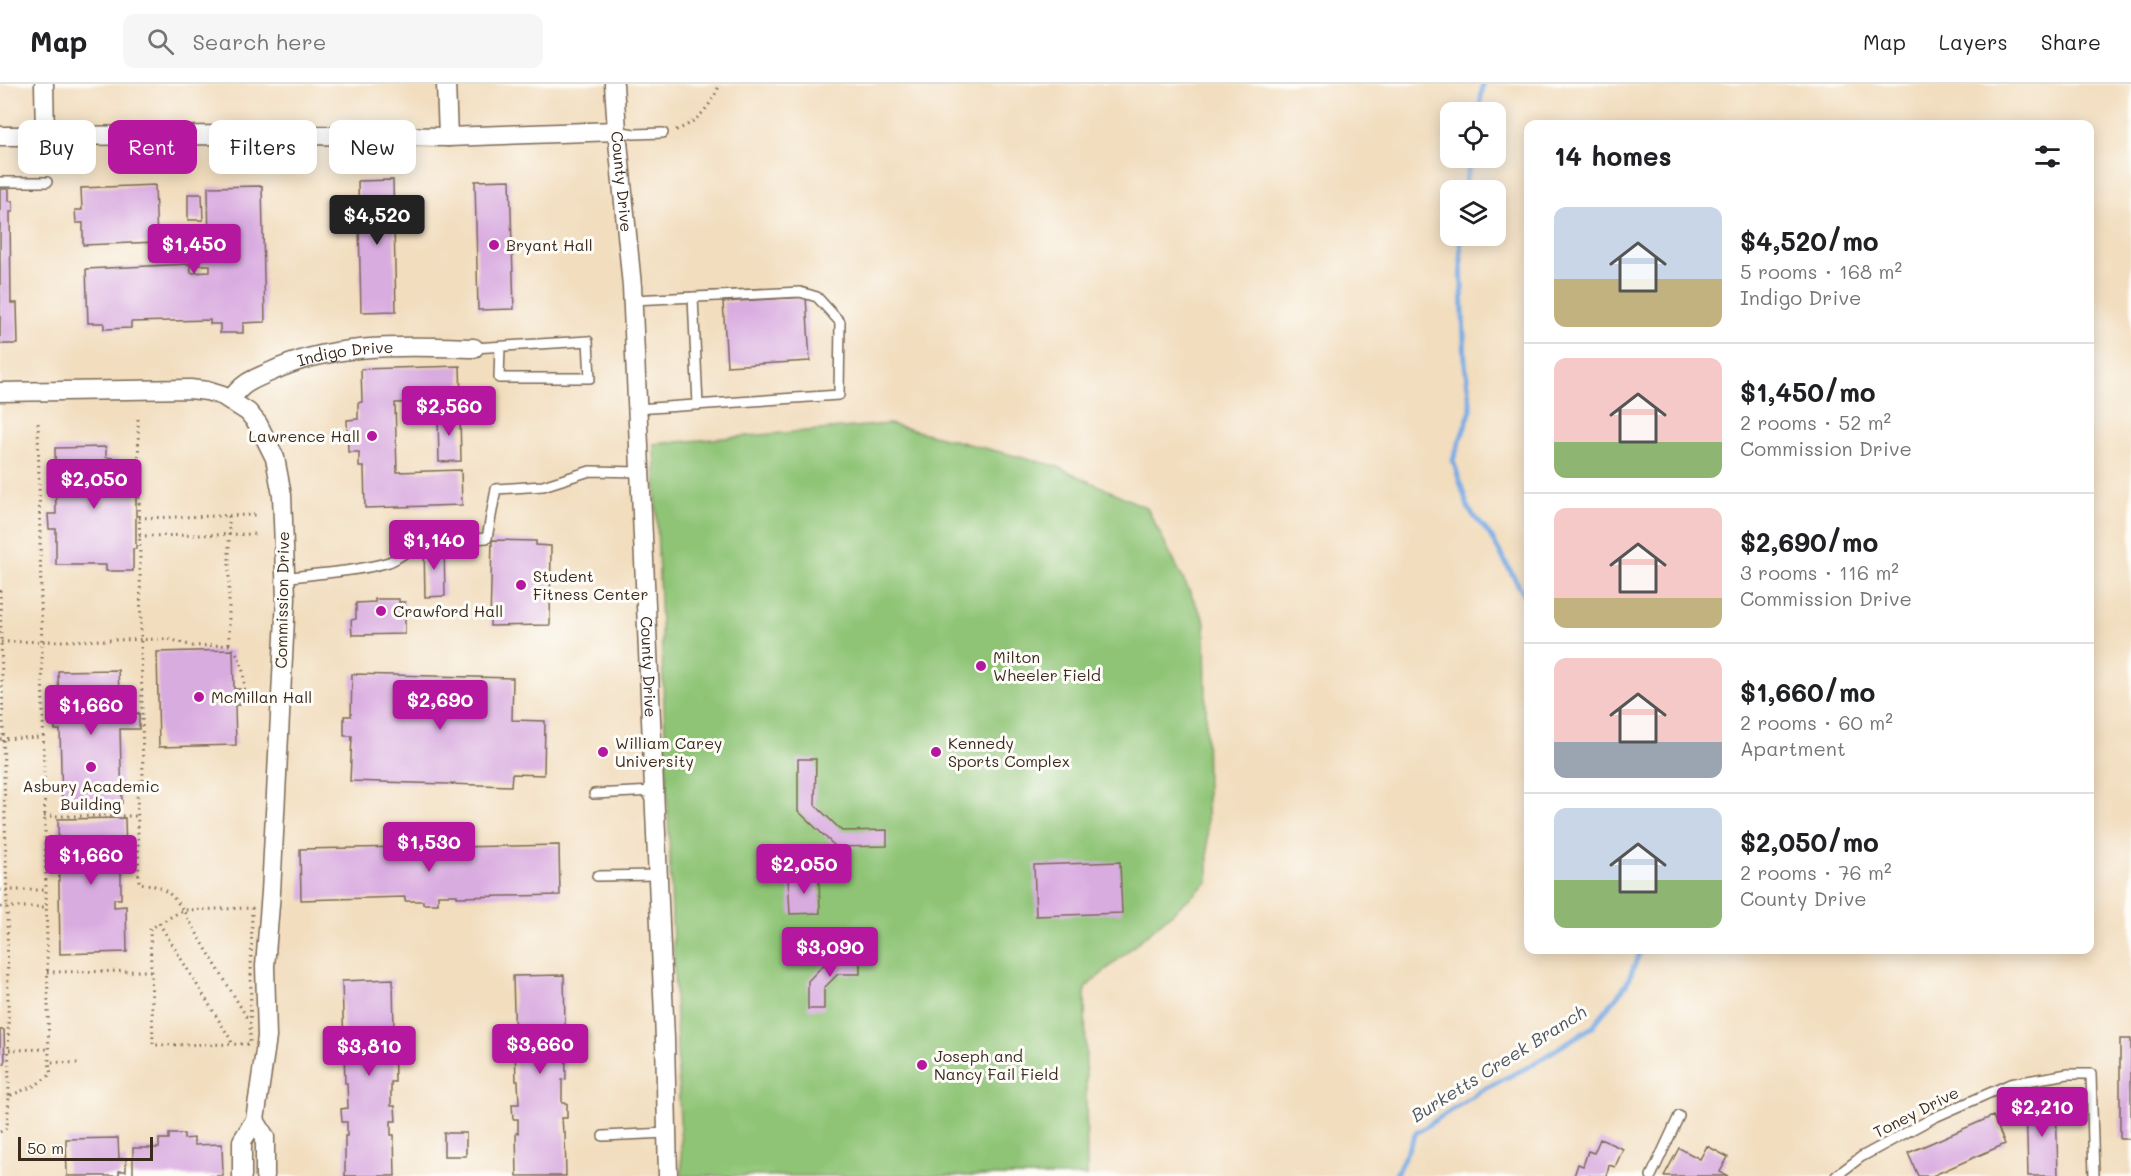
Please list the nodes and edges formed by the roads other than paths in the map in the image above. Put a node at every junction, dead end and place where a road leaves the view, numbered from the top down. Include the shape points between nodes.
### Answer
1 (45, 84) edge
2 (446, 84) edge
3 (614, 84) edge
4 (45, 120) edge
5 (617, 131) junction
6 (663, 134) road end
7 (0, 136) edge
8 (18, 136) edge
9 (96, 136) edge
10 (448, 137) junction
11 (0, 182) edge
12 (47, 182) dead end
13 (693, 297) junction
14 (632, 300) junction
15 (500, 347) junction
16 (474, 348) joint
17 (0, 392) edge
18 (230, 400) junction
19 (698, 405) junction
20 (638, 409) junction
21 (640, 472) junction
22 (285, 578) junction
23 (654, 791) junction
24 (594, 794) dead end
25 (658, 875) junction
26 (597, 876) dead end
27 (1678, 1116) dead end
28 (255, 1120) junction
29 (667, 1133) junction
30 (603, 1136) dead end
31 (242, 1176) edge
32 (264, 1176) edge
33 (668, 1176) edge
34 (1651, 1176) edge
35 (1836, 1176) edge
36 (2094, 1176) edge

1 - 4 street
2 - 10 street
3 - 5 street, County Drive
5 - 6 lane
5 - 10 street
5 - 14 street, County Drive
7 - 8 street
9 - 10 street
11 - 12 lane
13 - 14 lane
13 - 19 lane
13 - 19 lane via 800,292 817,297 840,322 839,395
14 - 20 street, County Drive
15 - 15 lane via 499,378 590,378 588,341
15 - 16 lane
16 - 18 street, Indigo Drive via 334,351 284,365 241,386
17 - 18 street, Commission Drive via 190,389
18 - 22 street, Commission Drive via 258,424 275,458 282,495
19 - 20 lane
20 - 21 street, County Drive
21 - 22 lane via 590,471 543,486 496,489 487,537 426,542 391,561
21 - 23 street, County Drive
22 - 28 street, Commission Drive via 265,966 267,1037
23 - 24 lane
23 - 25 street, County Drive
25 - 26 lane
25 - 29 street, County Drive
27 - 34 lane
28 - 31 street, Commission Drive via 242,1141
28 - 32 street, Commission Drive via 265,1137
29 - 30 lane
29 - 33 street, County Drive
35 - 36 lane, Toney Drive via 1861,1157 1933,1118 1999,1088 2068,1074 2091,1074

